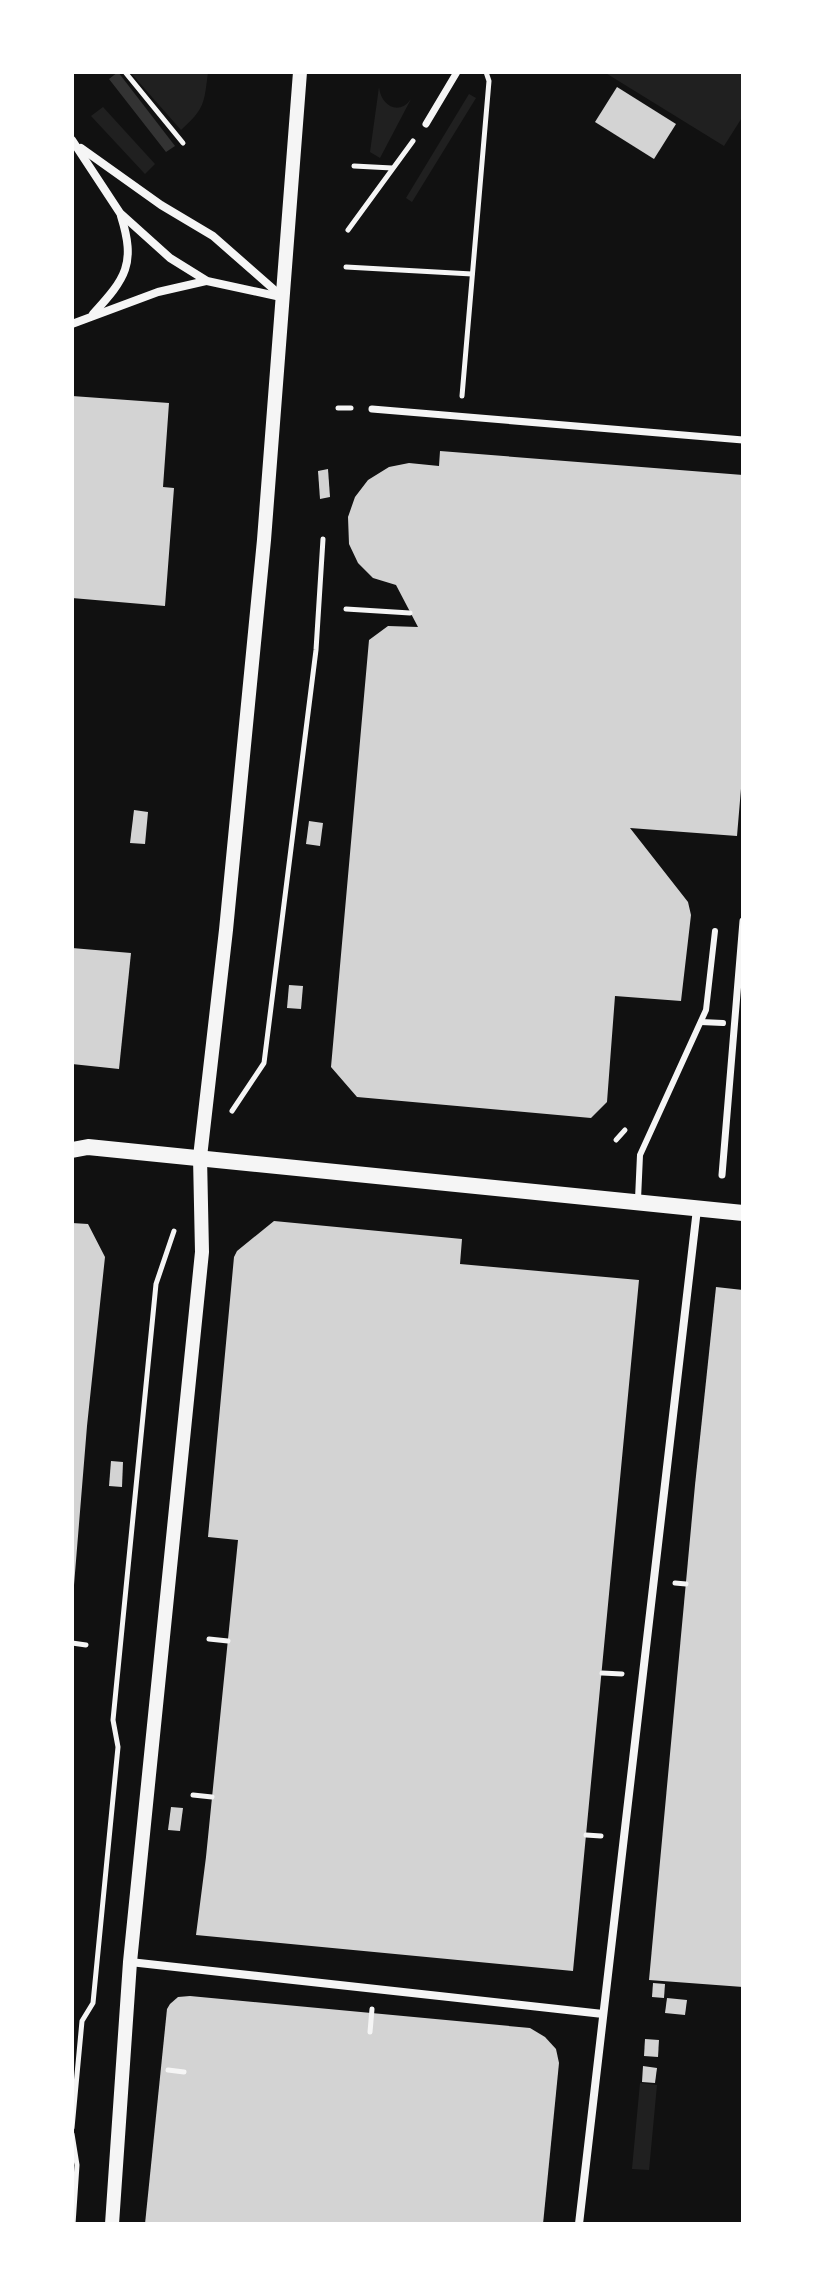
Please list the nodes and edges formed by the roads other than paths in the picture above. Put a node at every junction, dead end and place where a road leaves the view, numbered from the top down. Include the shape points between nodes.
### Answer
1 (300, 72) edge
2 (457, 72) edge
3 (426, 124) road end
4 (74, 143) edge
5 (120, 213) junction
6 (207, 281) junction
7 (281, 297) junction
8 (93, 315) junction
9 (72, 324) edge
10 (372, 409) dead end
11 (743, 440) edge
12 (743, 921) edge
13 (715, 931) dead end
14 (701, 1022) junction
15 (723, 1023) dead end
16 (77, 1146) edge
17 (200, 1157) junction
18 (722, 1175) dead end
19 (638, 1203) junction
20 (697, 1209) junction
21 (743, 1213) edge
22 (130, 1962) junction
23 (603, 2014) junction
24 (112, 2224) edge
25 (579, 2224) edge

1 - 7 street
2 - 3 street
4 - 5 street
4 - 7 street via 213,236
5 - 6 street via 170,258
5 - 8 street via 128,238 127,266 119,285
6 - 7 street
6 - 8 street
7 - 17 street via 264,540
8 - 9 street
10 - 11 street
12 - 18 street
13 - 14 lane
14 - 15 lane
14 - 19 lane via 640,1155
16 - 17 main road
17 - 19 main road
17 - 22 street via 202,1252
19 - 20 main road
20 - 21 main road
20 - 23 street
22 - 23 street
22 - 24 street
23 - 25 street

